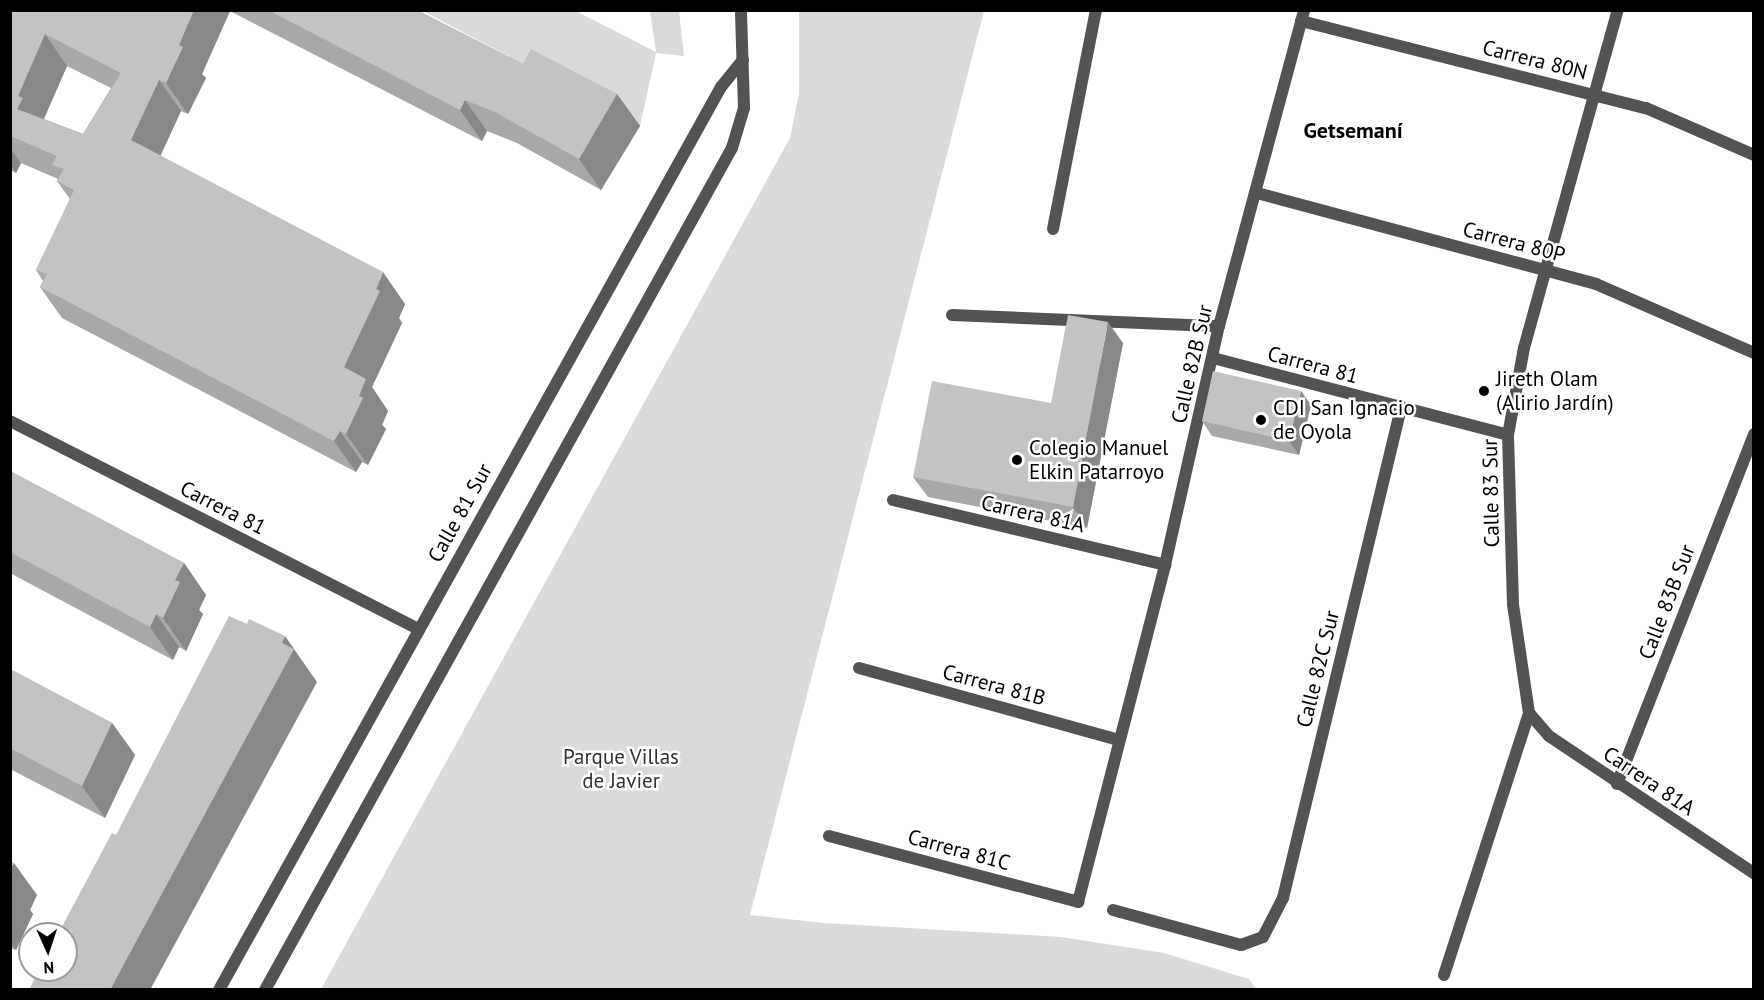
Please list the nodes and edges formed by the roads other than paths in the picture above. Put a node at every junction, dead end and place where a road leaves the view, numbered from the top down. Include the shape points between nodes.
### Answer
1 (741, 10) edge
2 (1096, 10) edge
3 (1618, 10) edge
4 (1302, 16) edge
5 (743, 60) junction
6 (1594, 95) junction
7 (1754, 155) edge
8 (1257, 193) junction
9 (1053, 229) dead end
10 (1546, 270) junction
11 (952, 315) dead end
12 (1219, 326) junction
13 (1754, 353) edge
14 (1213, 358) junction
15 (1401, 408) junction
16 (10, 421) edge
17 (1754, 434) edge
18 (1508, 435) junction
19 (893, 500) dead end
20 (1165, 565) junction
21 (418, 629) junction
22 (859, 668) dead end
23 (1529, 713) junction
24 (1119, 740) junction
25 (1617, 784) junction
26 (829, 836) dead end
27 (1754, 873) edge
28 (1078, 902) joint
29 (1113, 910) dead end
30 (1444, 975) dead end
31 (219, 990) edge
32 (265, 990) edge

1 - 5 street
2 - 9 street
3 - 6 street, Calle 83 Sur
4 - 6 street, Carrera 80N
4 - 8 street, Calle 82B Sur
5 - 21 street, Calle 81 Sur via 721,87
5 - 32 street via 744,108 732,148
6 - 7 street, Carrera 80N via 1646,108
6 - 10 street, Calle 83 Sur
8 - 10 street, Carrera 80P
8 - 12 street, Calle 82B Sur
10 - 13 street, Carrera 80P via 1596,284
10 - 18 street, Calle 83 Sur via 1524,348
11 - 12 street
12 - 14 street, Calle 82B Sur
14 - 15 street, Carrera 81
14 - 20 street, Calle 82B Sur
15 - 18 street, Carrera 81
15 - 29 street, Calle 82C Sur via 1283,898 1263,937 1241,945
16 - 21 street, Carrera 81
17 - 25 street, Calle 83B Sur
18 - 23 street, Calle 83 Sur via 1514,604
19 - 20 street, Carrera 81A
20 - 24 street, Calle 82B Sur
21 - 31 street, Calle 81 Sur
22 - 24 street, Carrera 81B
23 - 25 street, Carrera 81A via 1549,736
23 - 30 street, Calle 83 Sur
24 - 28 street, Calle 82B Sur
25 - 27 street, Carrera 81A
26 - 28 street, Carrera 81C

